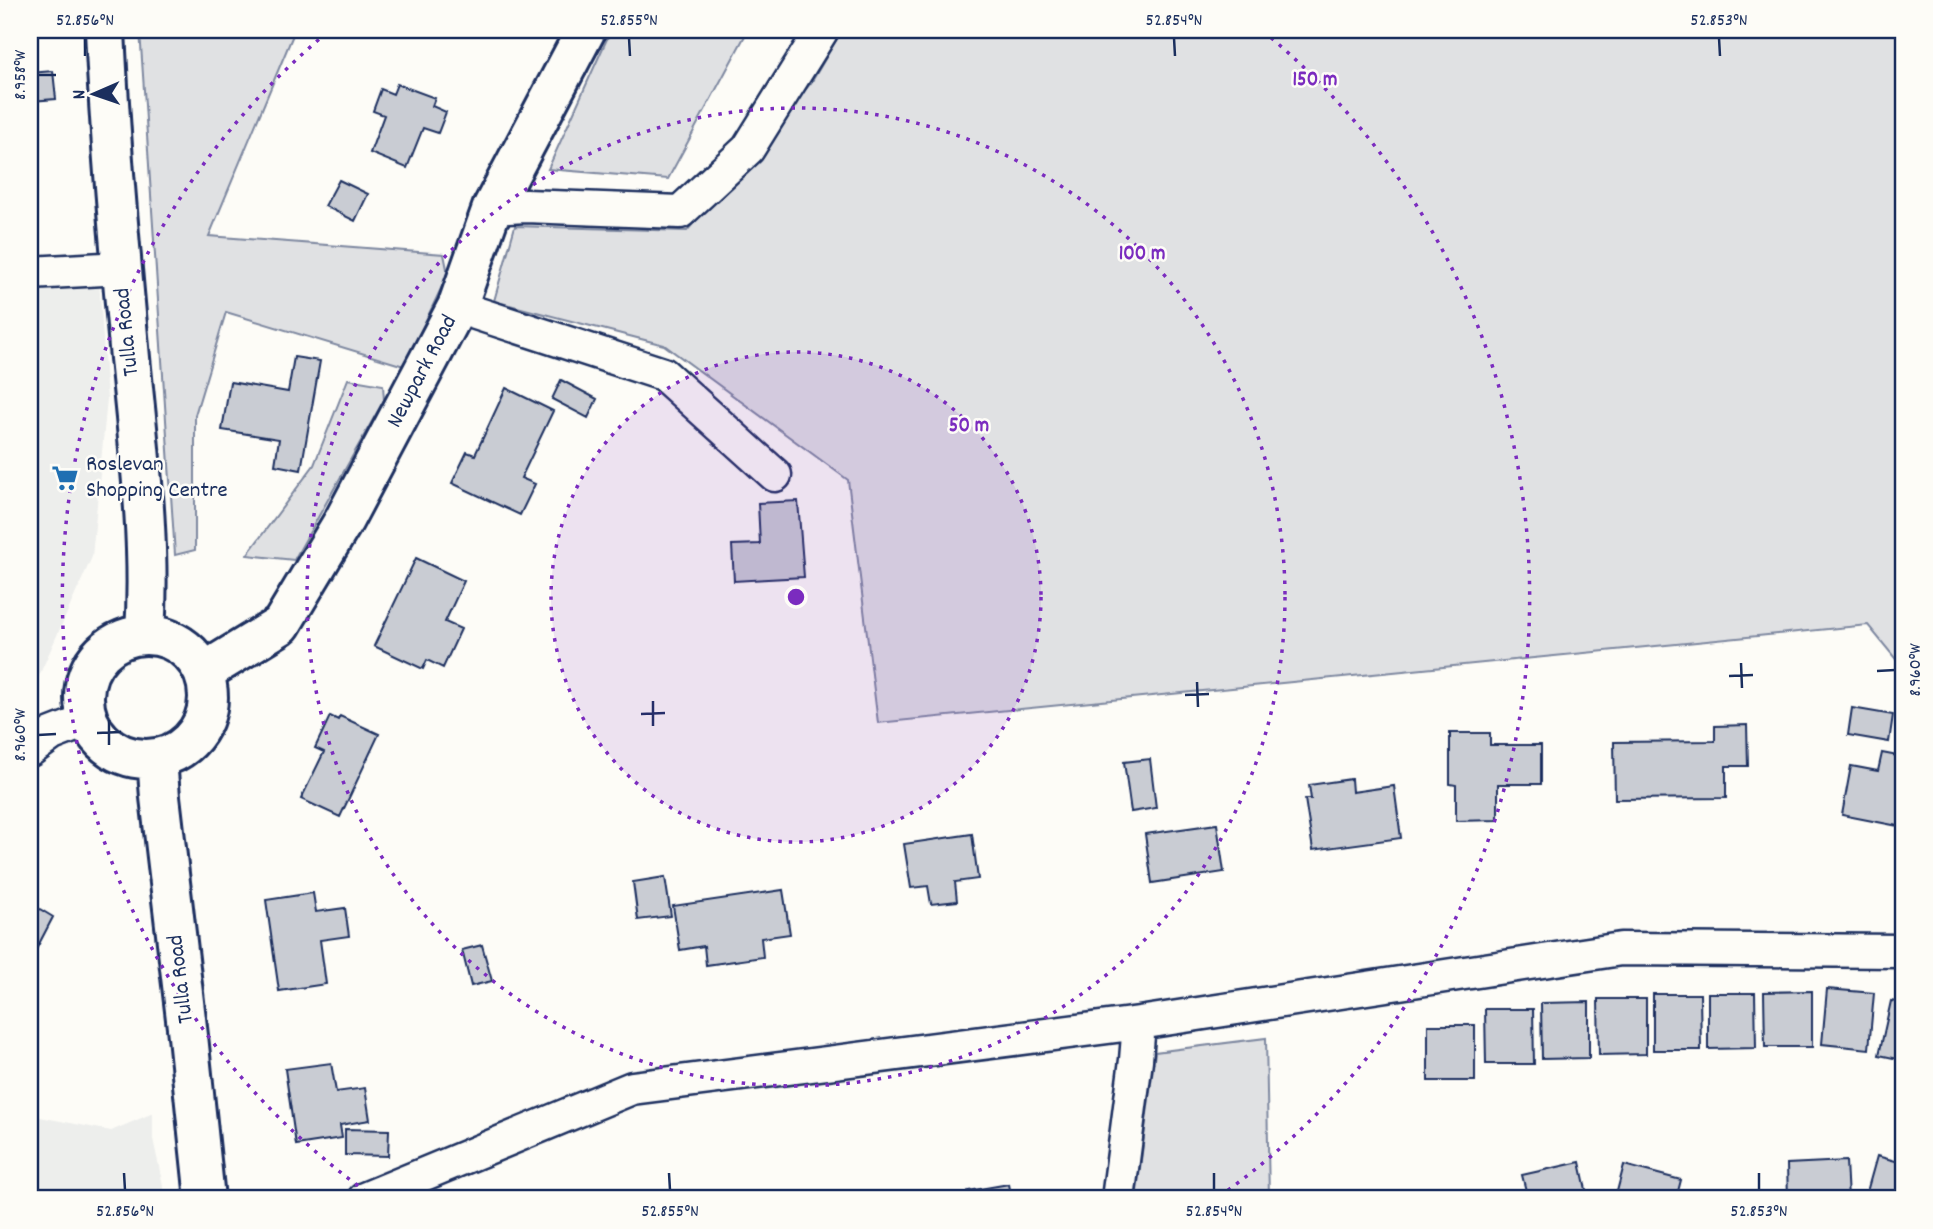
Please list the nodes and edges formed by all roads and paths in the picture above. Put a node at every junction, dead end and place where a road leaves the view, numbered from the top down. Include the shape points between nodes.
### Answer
1 (104, 30) edge
2 (586, 30) edge
3 (821, 30) edge
4 (492, 208) junction
5 (122, 268) junction
6 (30, 273) edge
7 (457, 307) junction
8 (775, 475) dead end
9 (145, 634) junction
10 (204, 672) junction
11 (88, 720) junction
12 (30, 750) edge
13 (157, 759) junction
14 (1903, 951) edge
15 (1139, 1023) junction
16 (205, 1199) edge
17 (364, 1199) edge
18 (1118, 1199) edge

1 - 5 main road, Tulla Road
2 - 4 main road, Newpark Road
3 - 4 street via 748,149 680,212
4 - 7 main road, Newpark Road
5 - 6 street
5 - 9 main road, Tulla Road via 145,533
7 - 8 street via 663,374
7 - 10 main road, Newpark Road via 344,520 281,625
9 - 10 main road via 181,644
9 - 11 main road via 108,647 94,662 86,680
10 - 13 main road via 208,709 201,727 190,742
11 - 12 street via 52,734
11 - 13 main road via 99,738 115,751
13 - 16 main road, Tulla Road
14 - 15 street via 1621,949
15 - 17 street via 632,1088
15 - 18 street

